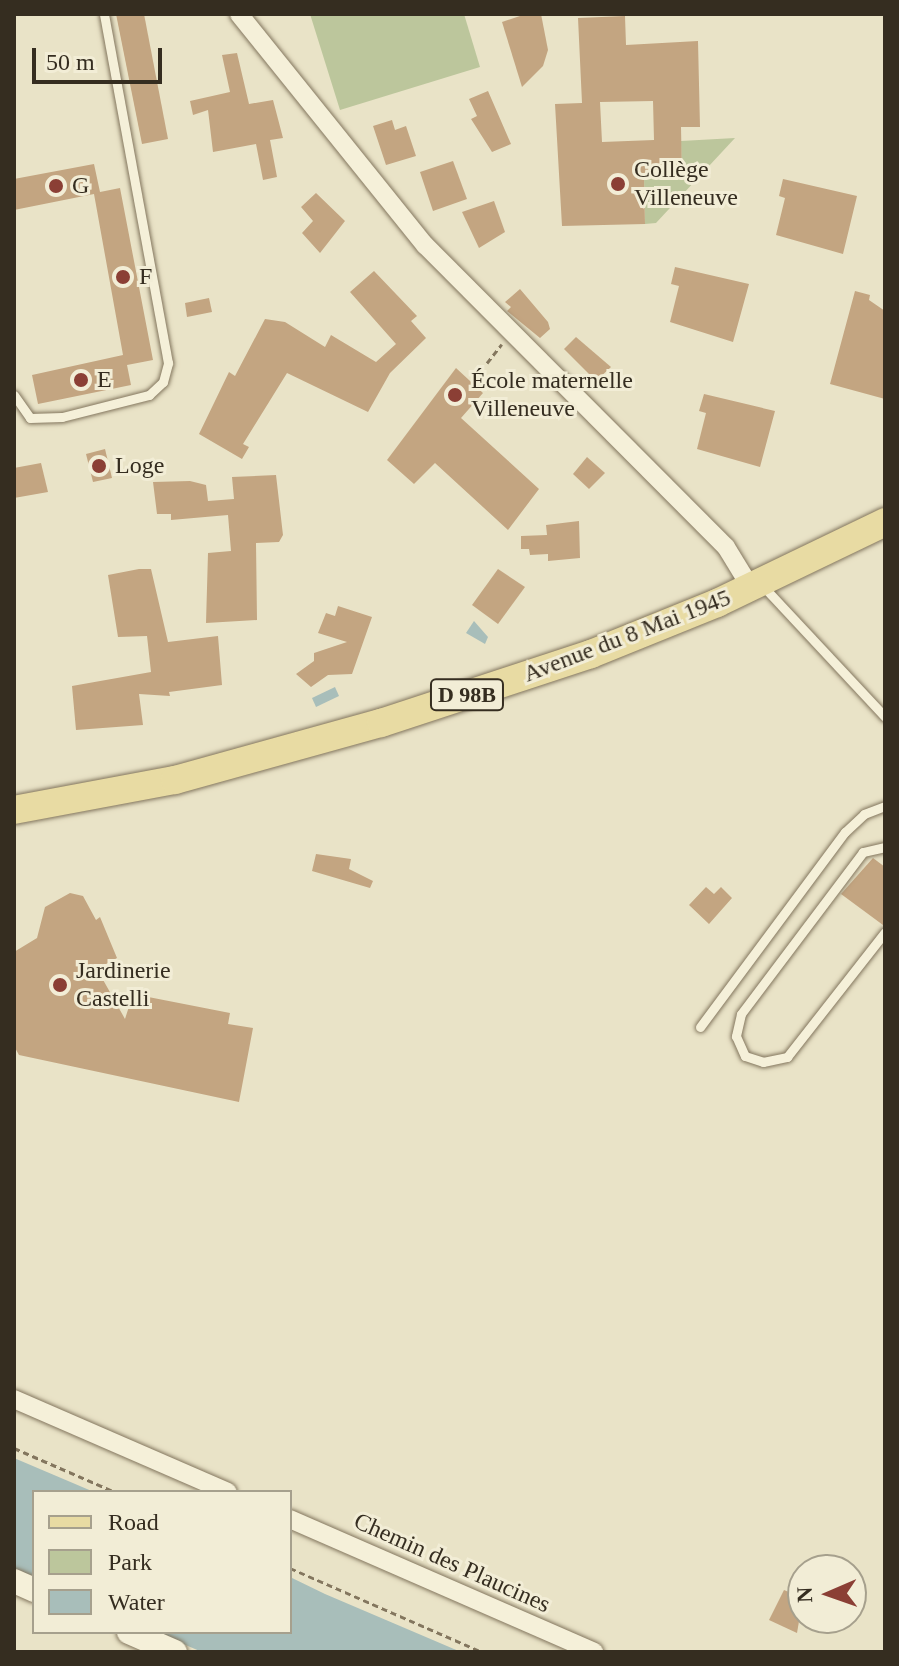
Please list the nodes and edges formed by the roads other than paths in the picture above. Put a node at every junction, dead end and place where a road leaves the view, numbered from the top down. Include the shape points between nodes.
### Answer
1 (104, 14) edge
2 (239, 14) edge
3 (425, 245) junction
4 (14, 395) edge
5 (601, 427) junction
6 (885, 522) edge
7 (756, 586) junction
8 (885, 717) edge
9 (175, 780) junction
10 (885, 806) edge
11 (14, 810) edge
12 (14, 825) edge
13 (885, 847) edge
14 (885, 932) edge
15 (700, 1027) dead end
16 (14, 1399) edge
17 (223, 1490) edge
18 (292, 1520) edge
19 (134, 1634) edge
20 (175, 1652) edge
21 (594, 1652) edge

1 - 4 lane via 168,363 163,382 149,395 62,417 30,418
2 - 3 street
3 - 5 street via 589,408
3 - 5 street via 448,282 503,342 581,416
5 - 7 street via 726,547
6 - 7 main road, Avenue du 8 Mai 1945 / D 98B
7 - 8 lane
7 - 9 main road, Avenue du 8 Mai 1945 / D 98B via 561,664 381,723
9 - 11 main road, Avenue du 8 Mai 1945 / D 98B
9 - 12 main road, Avenue du 8 Mai 1945 / D 98B via 85,812
10 - 15 lane via 864,814 845,832
13 - 14 lane via 863,852 741,1014 736,1036 745,1056 763,1062 787,1057
16 - 17 street
18 - 21 street, Chemin des Plaucines
19 - 20 main road

